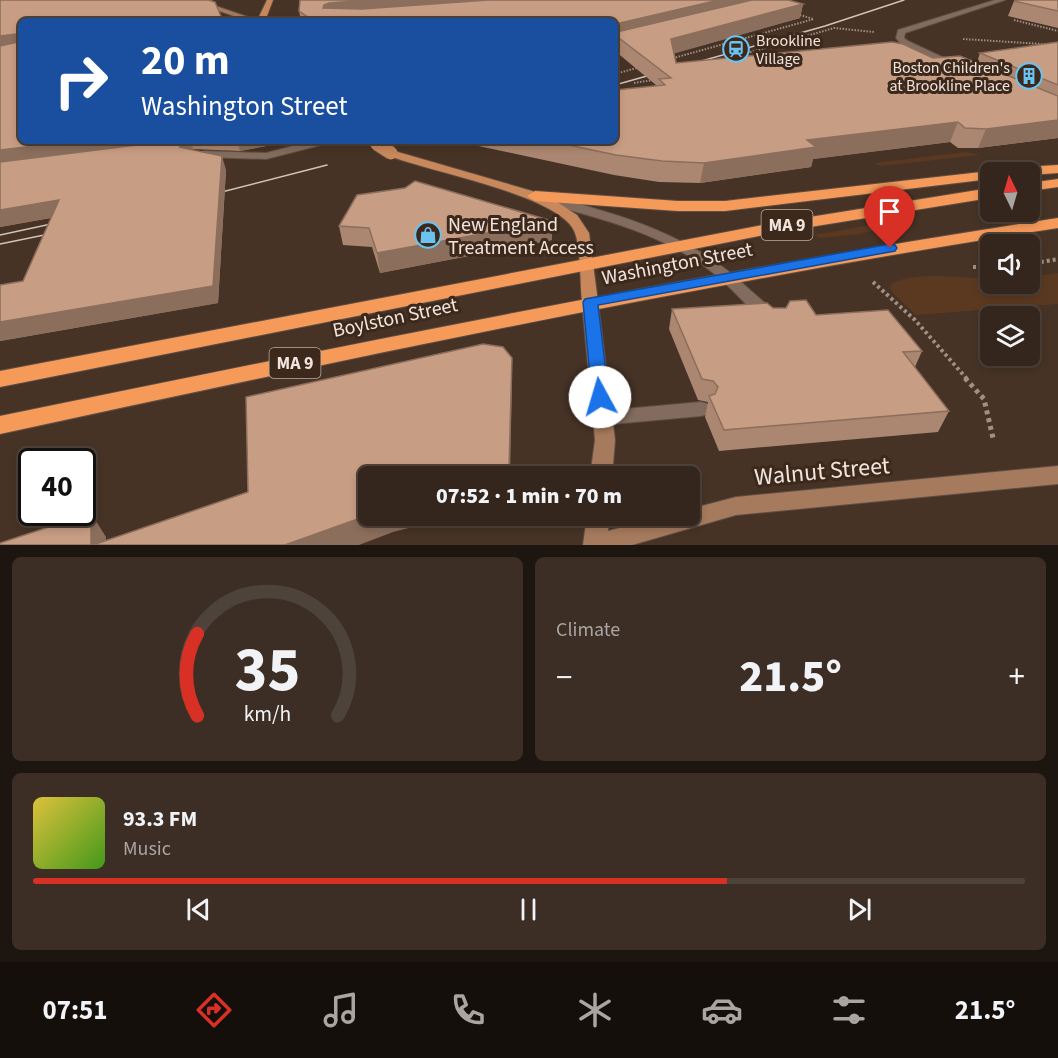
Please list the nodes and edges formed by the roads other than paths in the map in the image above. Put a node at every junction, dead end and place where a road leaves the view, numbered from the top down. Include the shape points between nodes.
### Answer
1 (191, 0) edge
2 (270, 0) edge
3 (1002, 0) edge
4 (247, 18) edge
5 (262, 18) edge
6 (964, 71) edge
7 (313, 144) edge
8 (377, 144) edge
9 (195, 154) edge
10 (1058, 169) edge
11 (1040, 170) edge
12 (980, 176) edge
13 (1058, 183) edge
14 (1040, 185) edge
15 (980, 194) edge
16 (535, 196) junction
17 (1058, 223) edge
18 (679, 246) junction
19 (585, 265) junction
20 (726, 277) junction
21 (590, 302) junction
22 (774, 322) edge
23 (0, 379) edge
24 (701, 409) dead end
25 (602, 418) junction
26 (0, 425) edge
27 (602, 466) edge
28 (1058, 475) edge
29 (597, 526) edge
30 (596, 545) edge

1 - 4 street
2 - 5 main road
3 - 6 street via 900,34 909,46
7 - 9 street via 266,156
8 - 16 main road, Washington Street, bridge via 391,153
10 - 11 highway
12 - 16 highway via 716,206
13 - 14 highway
15 - 18 highway, Washington Street / MA 9
16 - 18 street via 606,217
16 - 19 main road, Washington Street via 565,211 578,223
17 - 20 highway, Washington Street / MA 9
18 - 19 highway, Washington Street / MA 9
18 - 20 street via 709,262
19 - 21 main road, Washington Street
19 - 23 highway, Boylston Street / MA 9
20 - 21 highway, Washington Street / MA 9
20 - 22 street
21 - 25 street
21 - 26 highway, Boylston Street / MA 9
24 - 25 street
25 - 27 street
28 - 30 street, Walnut Street via 736,506
29 - 30 street

